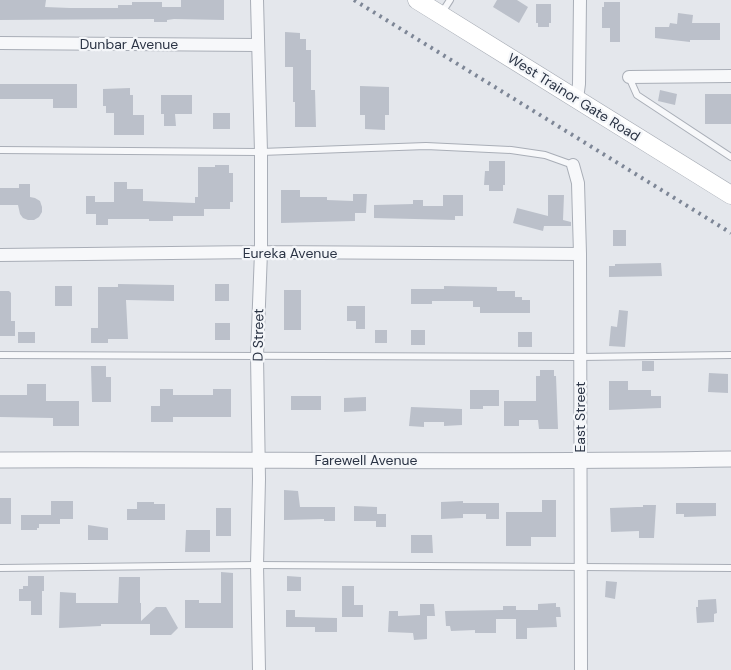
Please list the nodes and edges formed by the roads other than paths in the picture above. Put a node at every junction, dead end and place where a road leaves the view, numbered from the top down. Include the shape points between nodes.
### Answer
1 (257, 0) edge
2 (417, 0) edge
3 (580, 0) edge
4 (445, 7) edge
5 (0, 43) edge
6 (258, 45) junction
7 (731, 76) edge
8 (629, 77) joint
9 (577, 99) junction
10 (0, 150) edge
11 (261, 152) junction
12 (731, 157) edge
13 (573, 165) joint
14 (731, 195) edge
15 (261, 252) junction
16 (580, 254) junction
17 (0, 255) edge
18 (0, 355) edge
19 (731, 355) edge
20 (257, 356) junction
21 (581, 357) junction
22 (258, 459) junction
23 (731, 459) edge
24 (0, 460) edge
25 (580, 462) junction
26 (257, 565) junction
27 (582, 567) junction
28 (0, 568) edge
29 (731, 568) edge
30 (258, 670) edge
31 (581, 670) edge

1 - 6 street, D Street
2 - 4 main road, West Trainor Gate Road
3 - 9 street
4 - 9 main road, West Trainor Gate Road
5 - 6 street, Dunbar Avenue
6 - 11 street, D Street
7 - 8 street
8 - 12 lane via 637,96
9 - 14 main road, West Trainor Gate Road
10 - 11 lane
11 - 13 lane via 435,146 511,150 545,155
11 - 15 street, D Street
13 - 16 street, East Street via 578,183
15 - 16 street, Eureka Avenue
15 - 17 street, Eureka Avenue
15 - 20 street, D Street
16 - 21 street, East Street
18 - 20 lane
19 - 21 lane
20 - 21 lane
20 - 22 street, D Street
21 - 25 street, East Street
22 - 24 street, Farewell Avenue
22 - 25 street, Farewell Avenue
22 - 26 street, D Street
23 - 25 street, Farewell Avenue
25 - 27 street, East Street
26 - 27 lane
26 - 28 lane
26 - 30 street, D Street
27 - 29 lane
27 - 31 street, East Street

